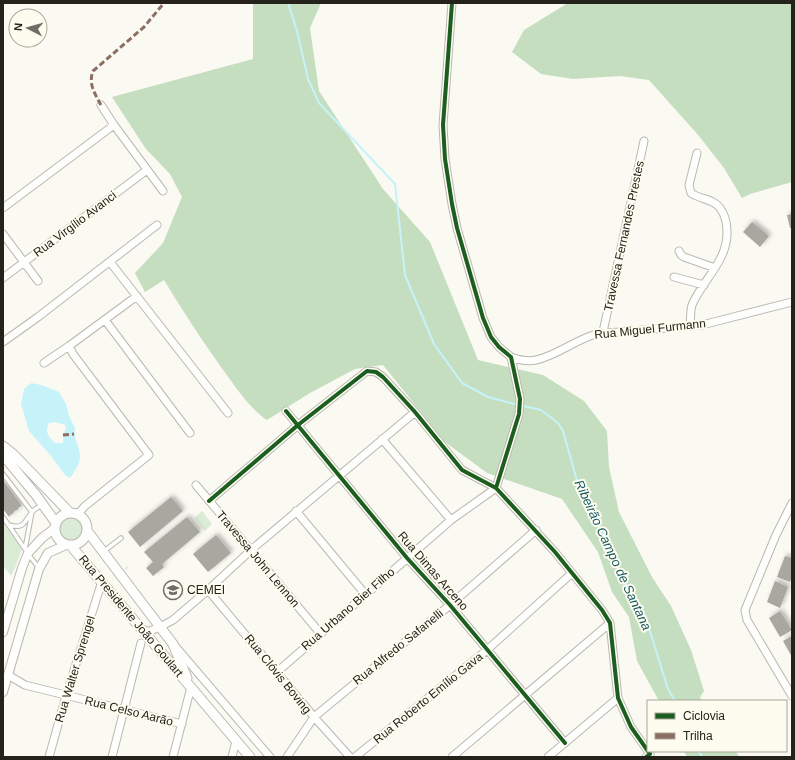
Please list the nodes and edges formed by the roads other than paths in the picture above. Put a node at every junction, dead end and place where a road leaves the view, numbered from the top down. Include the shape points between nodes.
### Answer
1 (452, 3) edge
2 (101, 105) dead end
3 (114, 125) junction
4 (644, 140) dead end
5 (697, 153) dead end
6 (147, 170) junction
7 (163, 191) dead end
8 (3, 208) edge
9 (157, 225) dead end
10 (3, 234) edge
11 (679, 251) dead end
12 (24, 262) junction
13 (110, 262) junction
14 (715, 268) junction
15 (674, 277) dead end
16 (3, 278) edge
17 (38, 281) dead end
18 (704, 285) junction
19 (137, 296) junction
20 (792, 302) edge
21 (105, 320) junction
22 (690, 326) junction
23 (603, 332) junction
24 (3, 342) edge
25 (69, 346) junction
26 (511, 357) junction
27 (44, 363) dead end
28 (286, 411) dead end
29 (415, 412) junction
30 (228, 413) dead end
31 (298, 425) junction
32 (190, 433) dead end
33 (382, 439) junction
34 (3, 446) edge
35 (3, 455) edge
36 (3, 474) edge
37 (340, 474) junction
38 (196, 485) dead end
39 (496, 488) junction
40 (209, 501) junction
41 (792, 503) edge
42 (42, 504) junction
43 (296, 511) junction
44 (32, 512) junction
45 (74, 513) junction
46 (3, 517) edge
47 (452, 520) junction
48 (9, 525) junction
49 (56, 525) junction
50 (536, 530) junction
51 (88, 532) junction
52 (121, 538) dead end
53 (69, 545) junction
54 (250, 550) junction
55 (26, 551) junction
56 (102, 553) junction
57 (407, 558) junction
58 (39, 569) junction
59 (572, 573) junction
60 (102, 581) junction
61 (208, 590) junction
62 (364, 594) junction
63 (450, 605) junction
64 (610, 623) junction
65 (160, 627) junction
66 (140, 628) junction
67 (3, 632) edge
68 (320, 633) junction
69 (141, 643) dead end
70 (173, 644) junction
71 (487, 650) junction
72 (277, 672) junction
73 (8, 675) junction
74 (191, 687) junction
75 (3, 692) edge
76 (525, 695) junction
77 (66, 696) junction
78 (792, 696) edge
79 (618, 698) junction
80 (124, 710) junction
81 (314, 717) junction
82 (182, 724) junction
83 (236, 741) junction
84 (565, 743) junction
85 (648, 755) edge
86 (50, 757) edge
87 (112, 757) edge
88 (173, 757) edge
89 (232, 757) edge
90 (250, 757) edge
91 (270, 757) edge
92 (287, 757) edge
93 (350, 757) edge
94 (355, 757) edge
95 (452, 757) edge
96 (548, 757) edge

1 - 26 street via 443,126 452,204 486,327 491,338
2 - 3 street
3 - 6 street
3 - 8 street
4 - 23 street, Travessa Fernandes Prestes
5 - 14 street via 689,185 691,193 720,207 727,222 725,251
6 - 7 street
6 - 12 street, Rua Virgílio Avanci
9 - 13 street
10 - 12 street
11 - 14 street via 684,257
12 - 16 street, Rua Virgílio Avanci
12 - 17 street
13 - 19 street
13 - 24 street
14 - 18 street
15 - 18 street
18 - 22 street via 692,305
19 - 21 street
19 - 30 street
20 - 22 street, Rua Miguel Furmann via 716,322
21 - 25 street
21 - 32 street
22 - 23 street, Rua Miguel Furmann
23 - 26 street, Rua Miguel Furmann via 581,338 536,360
25 - 27 street
25 - 45 street via 150,455
26 - 39 street via 520,408
28 - 31 street, Rua Dimas Arceno
29 - 31 street via 383,377 376,372 367,371
29 - 33 street
29 - 39 street via 462,470
31 - 37 street, Rua Dimas Arceno
31 - 40 street
33 - 37 street
33 - 47 street
34 - 45 main road, Rua Presidente João Goulart
35 - 42 main road, Rua Presidente João Goulart
36 - 44 lane
37 - 43 street
37 - 57 street, Rua Dimas Arceno
38 - 40 street, Travessa John Lennon
39 - 47 street, Rua Urbano Bier Filho
39 - 50 street
40 - 54 street, Travessa John Lennon
41 - 78 street via 745,610 747,620
42 - 44 lane
42 - 49 main road, Rua Presidente João Goulart
43 - 54 street
43 - 62 street
44 - 48 lane via 20,526
44 - 55 lane
45 - 49 main road via 62,516
45 - 51 main road, Rua Presidente João Goulart via 86,522
46 - 48 lane
47 - 57 street, Rua Urbano Bier Filho
48 - 55 lane
49 - 53 main road, Rua Presidente João Goulart via 58,538
49 - 55 street
50 - 59 street
50 - 63 street, Rua Alfredo Safanelli
51 - 53 main road, Rua Presidente João Goulart via 82,542
51 - 56 main road, Rua Presidente João Goulart
52 - 56 lane
53 - 58 street via 48,553
53 - 60 main road, Rua Presidente João Goulart
54 - 61 street
54 - 68 street, Travessa John Lennon
55 - 58 lane
55 - 67 street
56 - 65 main road, Rua Presidente João Goulart
57 - 62 street, Rua Urbano Bier Filho
57 - 63 street, Rua Dimas Arceno
58 - 73 street
59 - 64 street
59 - 71 street, Rua Roberto Emílio Gava
60 - 66 main road, Rua Presidente João Goulart
60 - 77 street, Rua Walter Sprengel
61 - 65 street via 173,620
61 - 72 street, Rua Clóvis Boving
62 - 68 street, Rua Urbano Bier Filho
63 - 71 street, Rua Dimas Arceno
63 - 81 street, Rua Alfredo Safanelli
64 - 76 street
64 - 79 street
65 - 66 street via 148,631
65 - 70 main road, Rua Presidente João Goulart
66 - 74 main road, Rua Presidente João Goulart
68 - 72 street, Rua Urbano Bier Filho
69 - 80 street
70 - 74 main road, Rua Presidente João Goulart
70 - 91 street, Rua Presidente João Goulart
71 - 76 street, Rua Dimas Arceno
71 - 94 street, Rua Roberto Emílio Gava
72 - 81 street, Rua Clóvis Boving
73 - 75 street
73 - 77 street, Rua Celso Aarão via 25,685
74 - 82 street
74 - 83 main road, Rua Presidente João Goulart
76 - 84 street, Rua Dimas Arceno
76 - 95 street
77 - 80 street, Rua Celso Aarão
77 - 86 street, Rua Walter Sprengel
79 - 84 street
79 - 85 street via 631,727
80 - 82 street, Rua Celso Aarão
80 - 87 street
81 - 92 street, Rua Alfredo Safanelli
81 - 93 street, Rua Clóvis Boving
82 - 88 street
83 - 89 street
83 - 90 main road, Rua Presidente João Goulart
84 - 96 street

